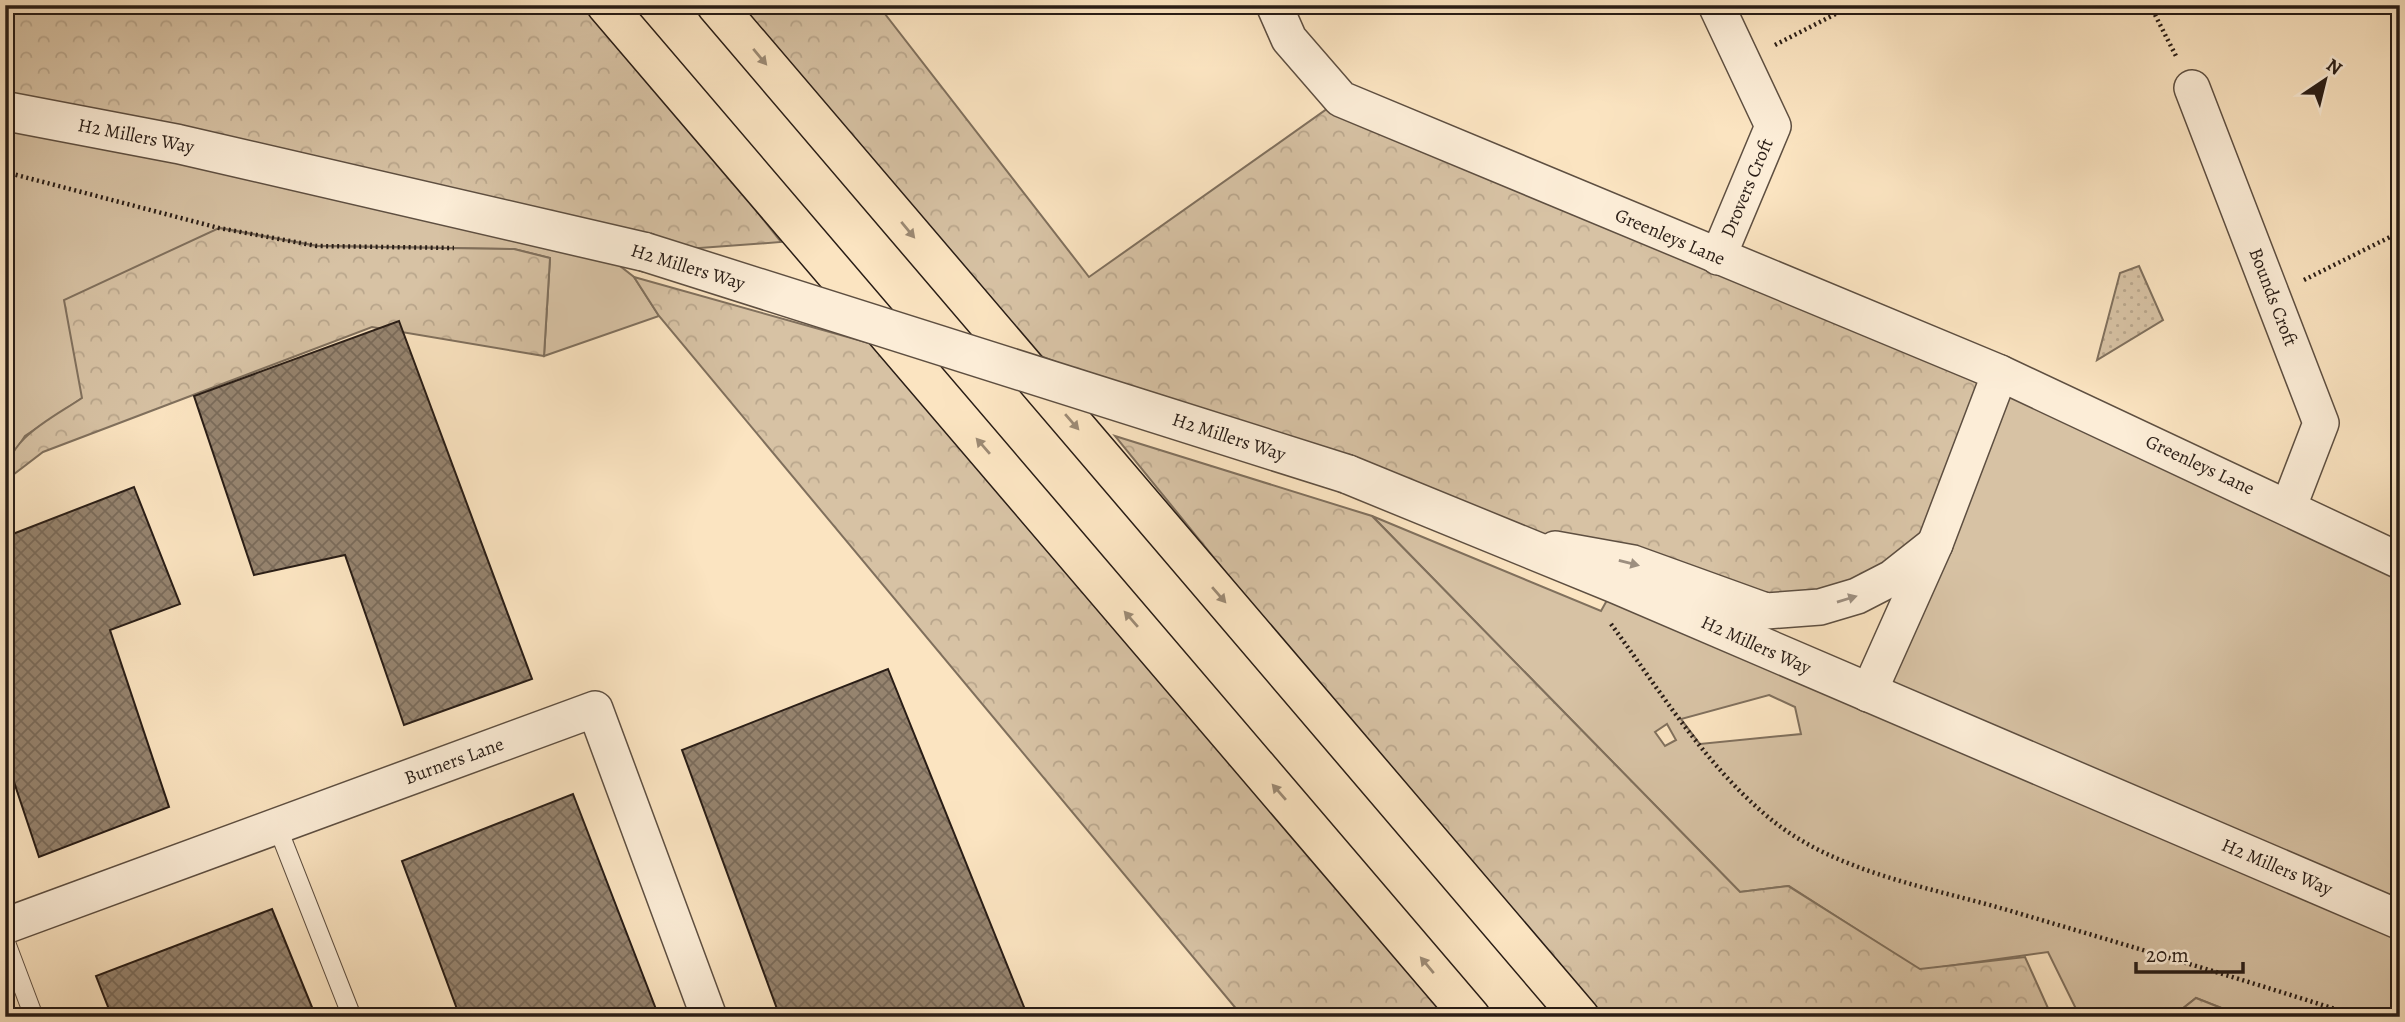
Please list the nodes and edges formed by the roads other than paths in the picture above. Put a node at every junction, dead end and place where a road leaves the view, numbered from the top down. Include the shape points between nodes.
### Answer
1 (606, 5) edge
2 (716, 5) edge
3 (1274, 5) edge
4 (1716, 5) edge
5 (2192, 88) road end
6 (5, 111) edge
7 (1718, 257) junction
8 (2000, 373) junction
9 (2289, 506) junction
10 (1514, 541) junction
11 (1935, 544) junction
12 (2400, 561) edge
13 (1868, 694) junction
14 (276, 826) junction
15 (2400, 920) edge
16 (5, 926) edge
17 (5, 940) edge
18 (34, 1017) edge
19 (352, 1017) edge
20 (709, 1017) edge
21 (1471, 1017) edge
22 (1580, 1017) edge

21 -> 1 highway
2 -> 22 highway
3 - 7 street, Greenleys Lane via 1289,39 1341,99
4 - 7 street, Drovers Croft via 1773,126
5 - 9 street, Bounds Croft via 2320,423
6 - 10 street, H2 Millers Way, bridge via 178,144 645,253 1347,474
7 - 8 street, Greenleys Lane
8 - 9 street, Greenleys Lane
8 - 11 street
9 - 12 street, Greenleys Lane
10 -> 11 street via 1633,563 1766,611 1820,607 1857,596 1892,578
10 - 13 street, H2 Millers Way
11 - 13 street
13 - 15 street, H2 Millers Way
14 - 16 street, Burners Lane
14 - 19 lane
14 - 20 street, Burners Lane via 595,709
17 - 18 lane

